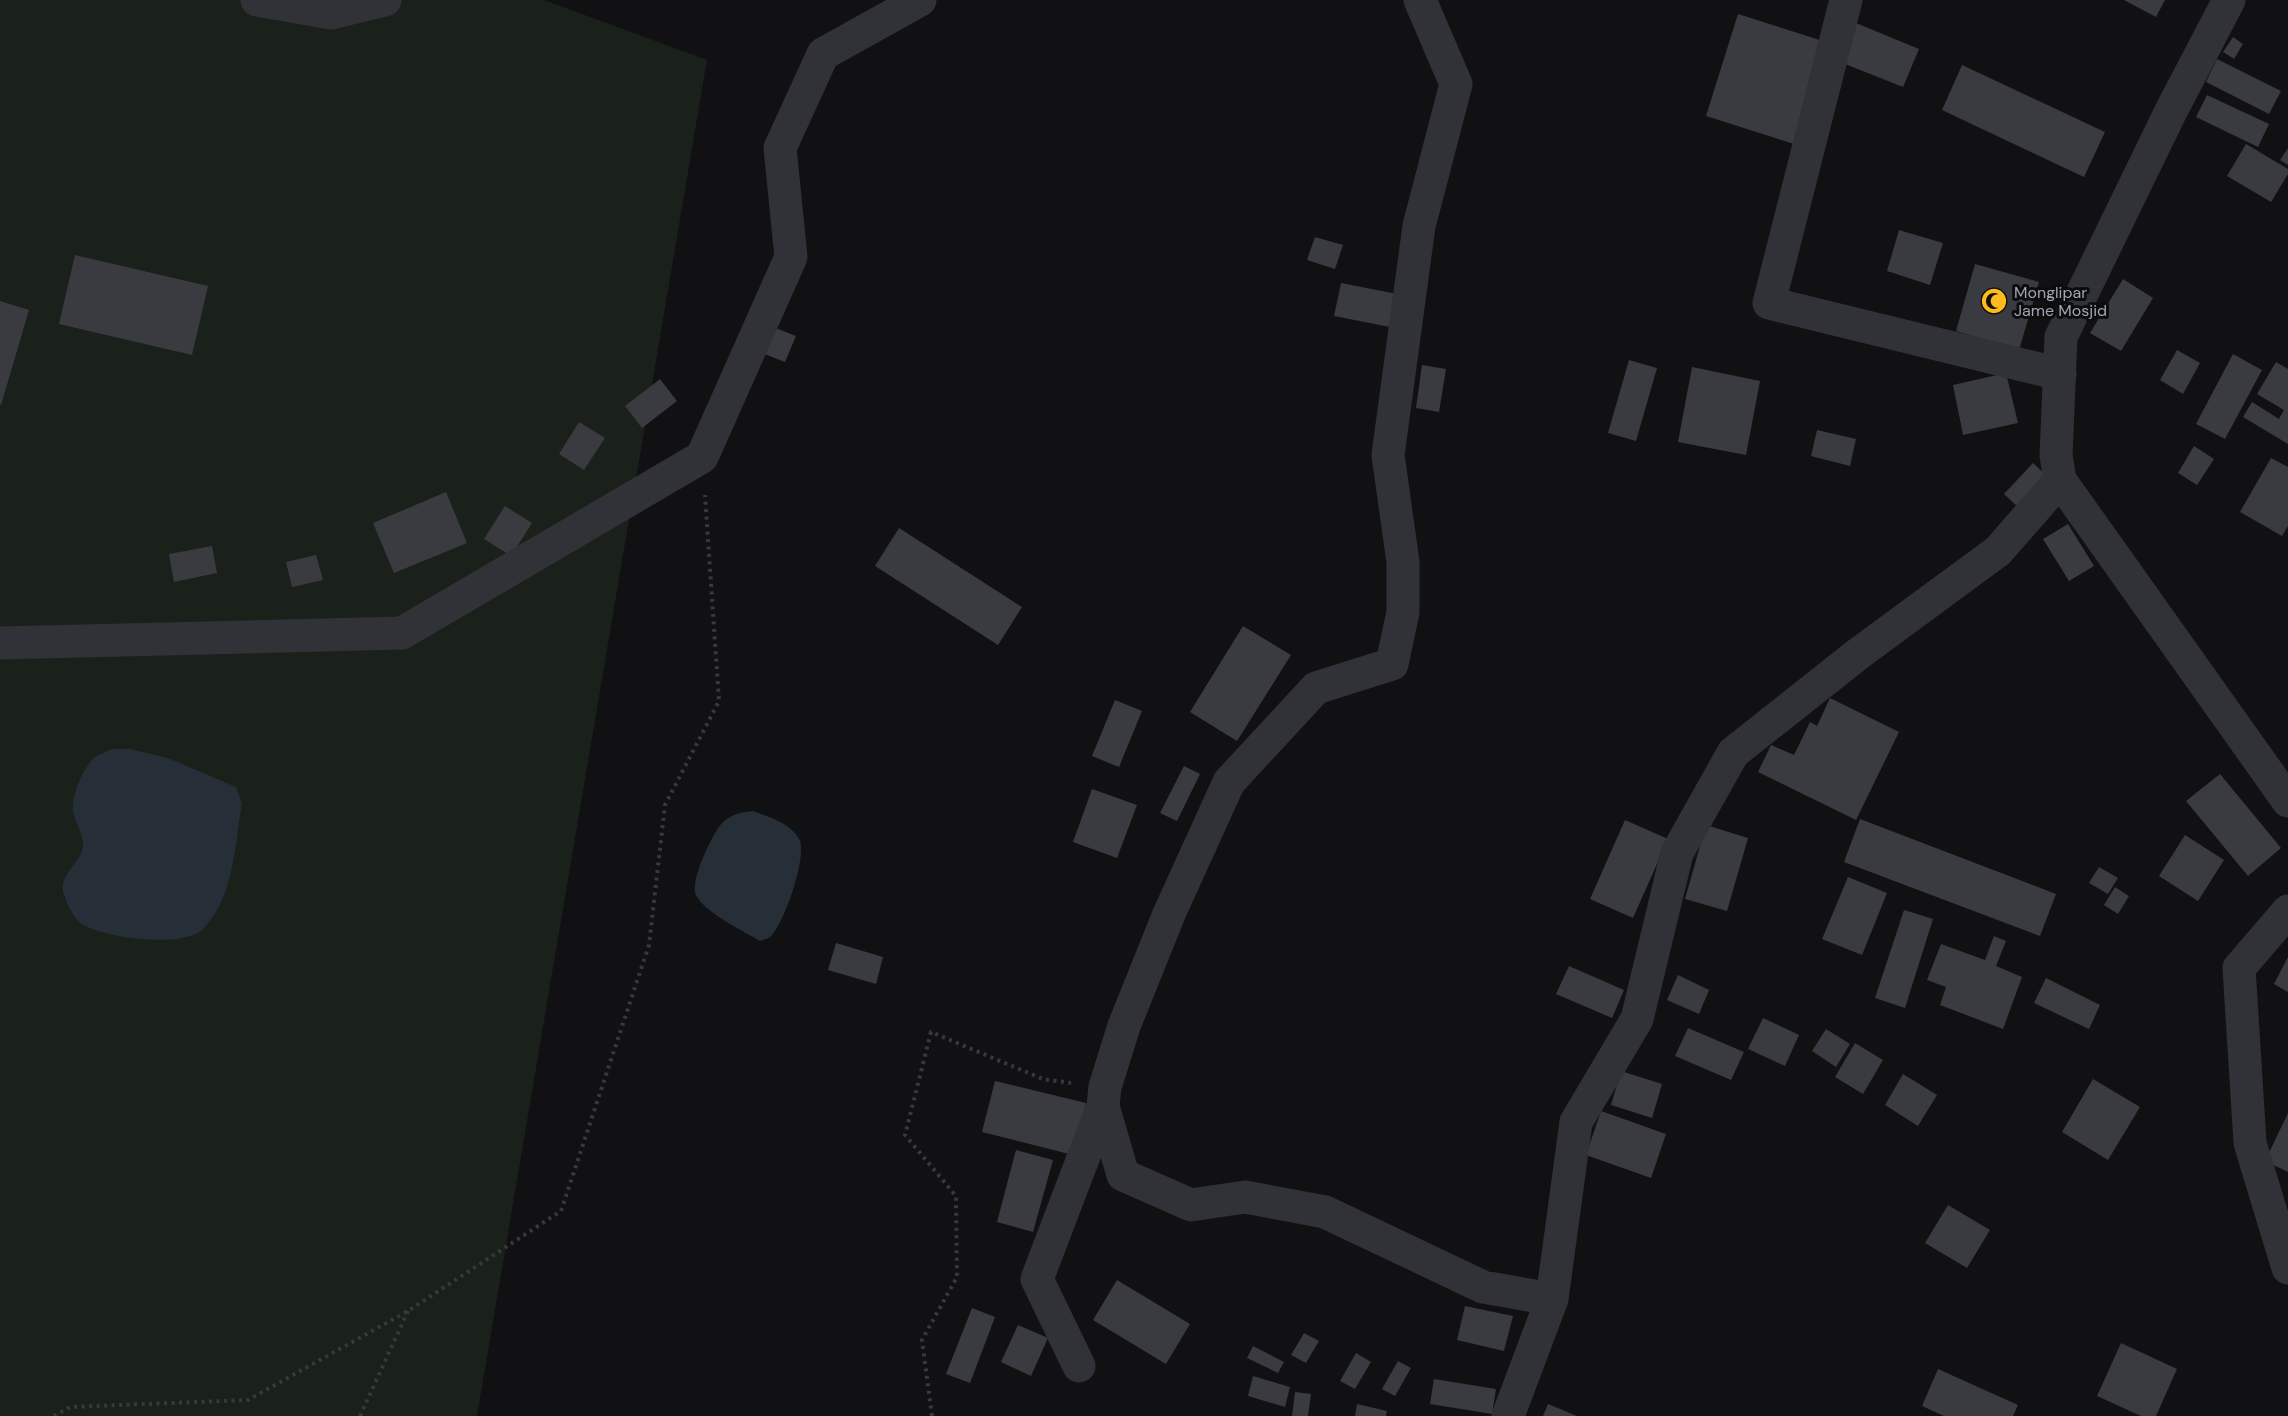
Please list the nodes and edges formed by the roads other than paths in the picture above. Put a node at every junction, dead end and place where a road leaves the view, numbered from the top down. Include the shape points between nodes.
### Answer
1 (257, 0) edge
2 (385, 0) edge
3 (920, 0) edge
4 (1420, 0) edge
5 (1846, 0) edge
6 (2229, 0) edge
7 (2060, 374) junction
8 (2060, 480) junction
9 (0, 643) edge
10 (2288, 801) edge
11 (2288, 911) edge
12 (1104, 1096) junction
13 (2288, 1268) edge
14 (1552, 1299) junction
15 (1079, 1366) dead end
16 (1508, 1416) edge

1 - 2 street via 331,14
3 - 9 street via 823,54 780,148 791,256 702,457 402,633
4 - 12 street via 1456,84 1419,226 1388,455 1403,562 1403,612 1392,664 1316,688 1229,782 1124,1026
5 - 7 street via 1768,303
6 - 7 street via 2061,337
7 - 8 street via 2056,455
8 - 10 street
8 - 14 street via 1998,551 1733,753 1677,853 1637,1019 1576,1122
11 - 13 street via 2239,968 2250,1143
12 - 14 street via 1124,1175 1191,1205 1245,1197 1325,1212 1483,1287
12 - 15 street via 1037,1279
14 - 16 street

